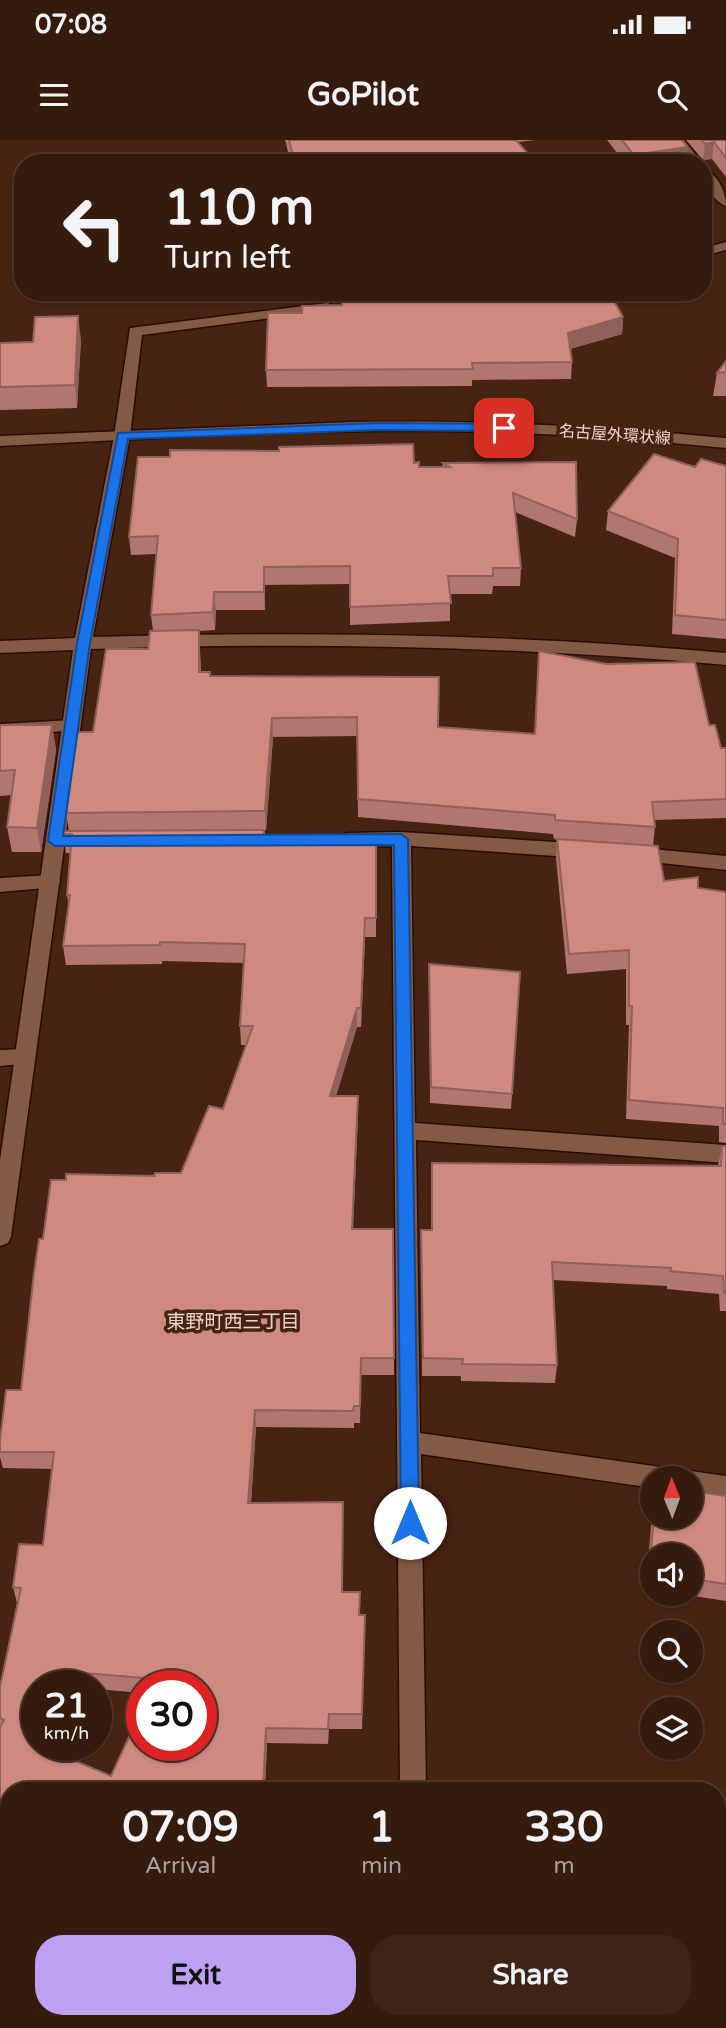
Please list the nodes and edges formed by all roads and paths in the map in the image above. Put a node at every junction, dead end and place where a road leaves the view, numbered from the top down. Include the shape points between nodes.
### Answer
1 (677, 140) edge
2 (688, 154) edge
3 (712, 183) edge
4 (725, 200) edge
5 (381, 301) edge
6 (122, 436) junction
7 (0, 441) edge
8 (726, 443) edge
9 (83, 643) junction
10 (0, 647) edge
11 (726, 659) edge
12 (72, 726) junction
13 (0, 730) edge
14 (401, 839) junction
15 (332, 840) edge
16 (726, 863) edge
17 (50, 882) junction
18 (0, 885) edge
19 (25, 1057) junction
20 (0, 1058) edge
21 (404, 1131) junction
22 (726, 1154) edge
23 (0, 1237) edge
24 (410, 1442) junction
25 (640, 1475) edge
26 (704, 1484) edge
27 (726, 1487) edge
28 (413, 1782) edge

1 - 2 street
3 - 4 street
5 - 6 street via 135,331
6 - 7 street, 名古屋外環状線
6 - 8 street, 名古屋外環状線 via 404,426 517,428
6 - 9 street
9 - 10 street
9 - 11 street via 393,638
9 - 12 street
12 - 13 street
12 - 17 street via 62,841
14 - 15 street
14 - 16 street
14 - 21 street
17 - 18 street
17 - 19 street
19 - 20 street
19 - 23 street
21 - 22 street
21 - 24 street
24 - 25 street
24 - 28 street
26 - 27 street

